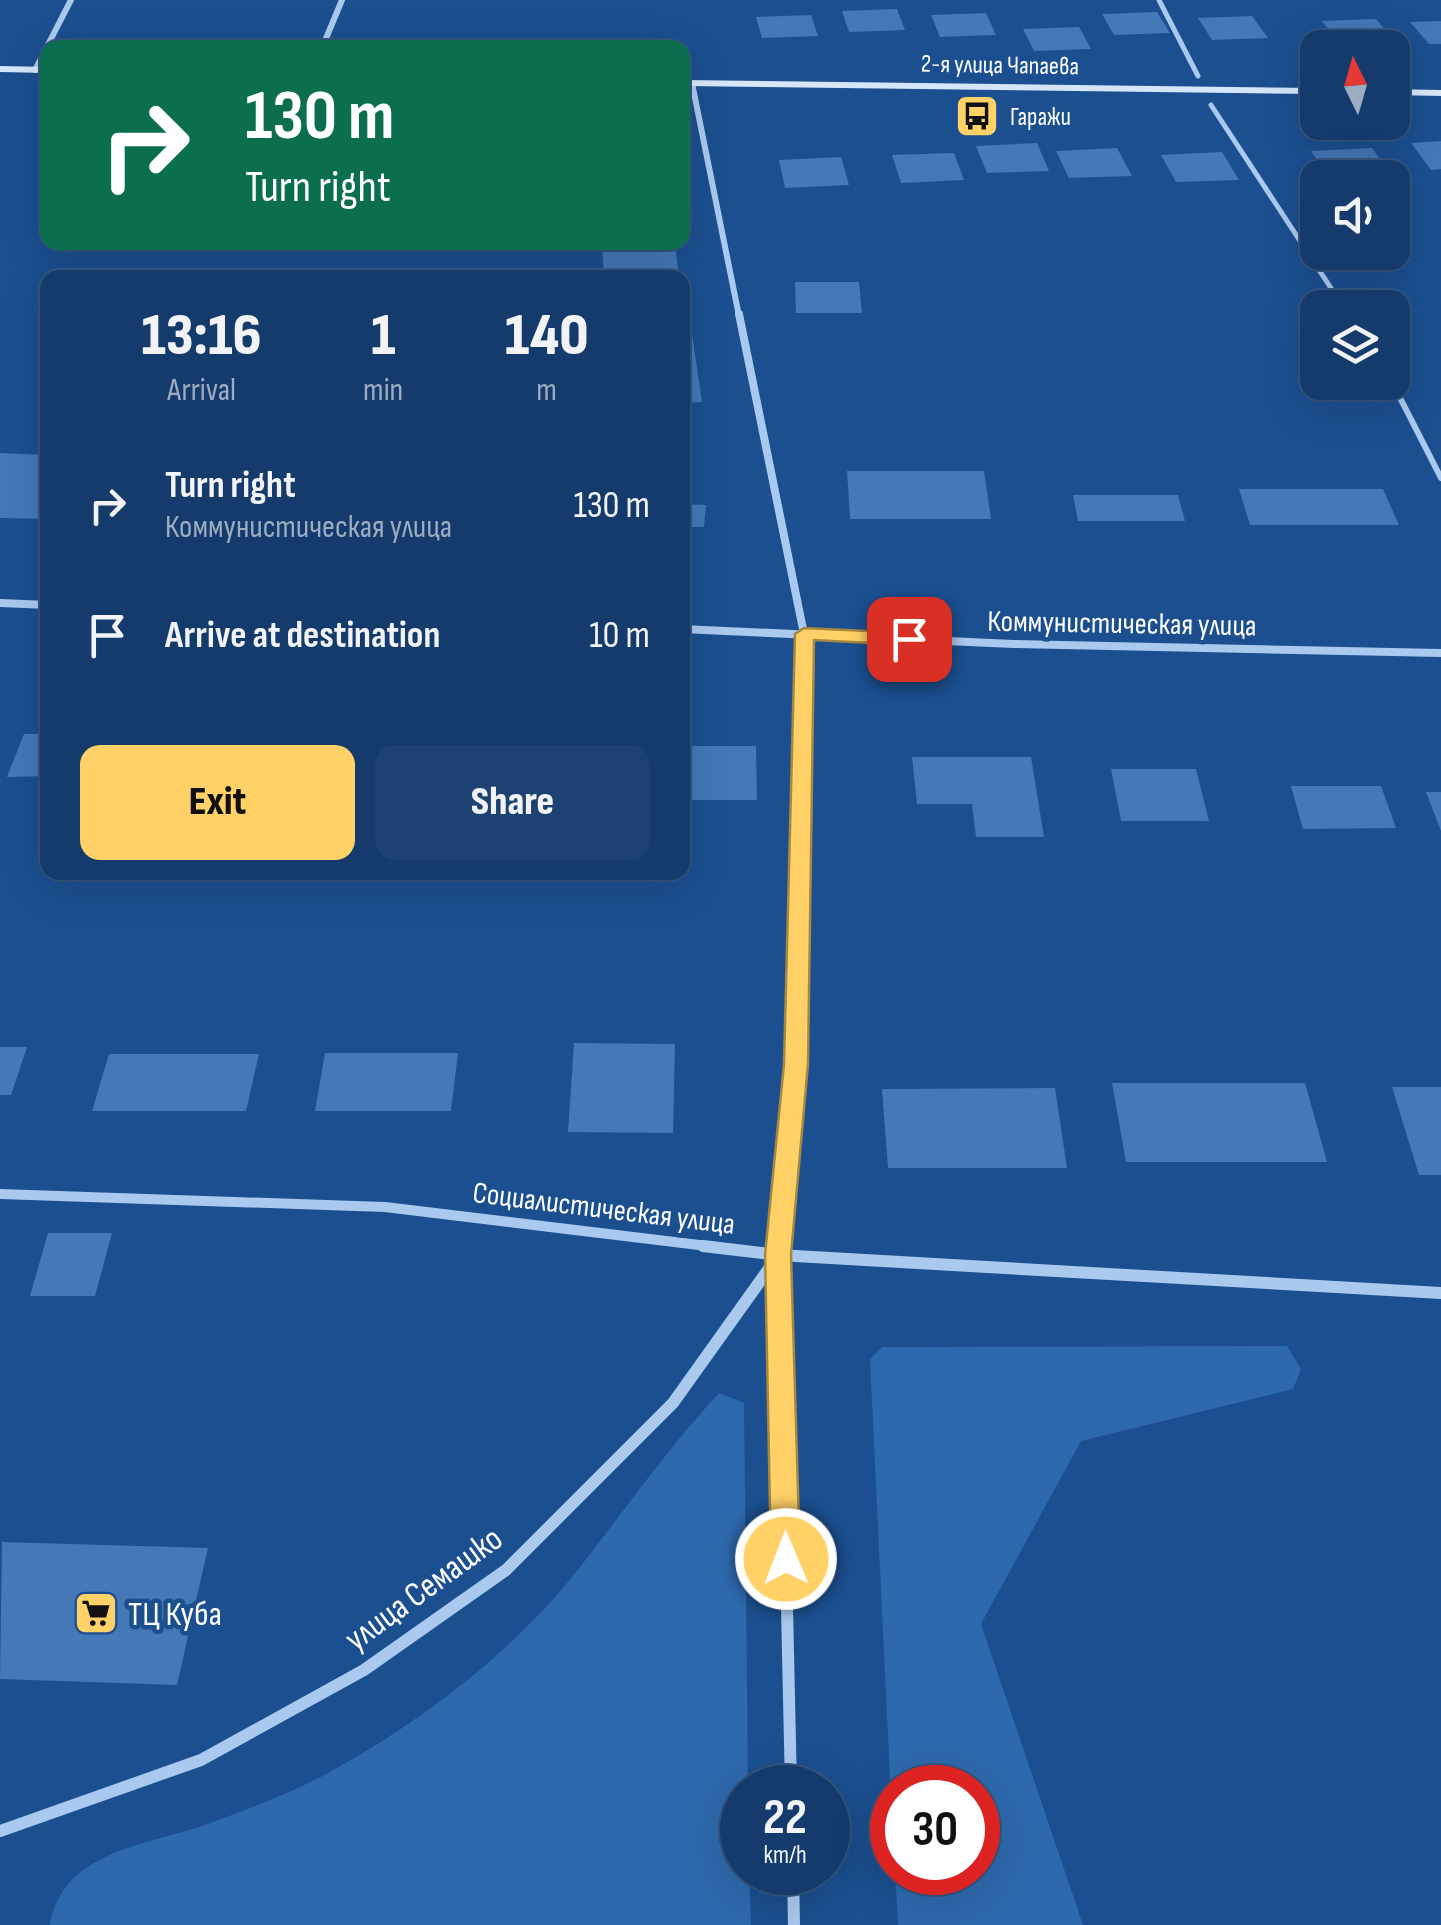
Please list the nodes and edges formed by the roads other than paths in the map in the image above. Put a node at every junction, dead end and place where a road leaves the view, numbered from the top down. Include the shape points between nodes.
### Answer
1 (71, 0) edge
2 (342, 0) edge
3 (1159, 0) edge
4 (54, 40) edge
5 (325, 40) edge
6 (0, 69) edge
7 (40, 70) edge
8 (1198, 76) dead end
9 (690, 83) edge
10 (1300, 91) edge
11 (1410, 92) edge
12 (1441, 93) edge
13 (690, 97) edge
14 (1211, 105) dead end
15 (1332, 290) edge
16 (1401, 400) edge
17 (1441, 478) edge
18 (0, 603) edge
19 (40, 605) edge
20 (690, 629) edge
21 (804, 634) junction
22 (1441, 652) edge
23 (0, 1194) edge
24 (778, 1255) junction
25 (1441, 1293) edge
26 (790, 1765) edge
27 (0, 1831) edge
28 (793, 1895) edge
29 (794, 1925) edge

1 - 4 street
2 - 5 street
3 - 8 lane
6 - 7 main road
9 - 10 main road, 2-я улица Чапаева
11 - 12 main road
13 - 21 street
14 - 15 lane
16 - 17 lane
18 - 19 street
20 - 21 street, Коммунистическая улица
21 - 22 street, Коммунистическая улица
21 - 24 street via 796,1064
23 - 24 street, Социалистическая улица via 385,1207
24 - 25 street, Социалистическая улица
24 - 26 street
24 - 27 street, улица Семашко via 673,1403 506,1570 364,1670 201,1760
28 - 29 street

